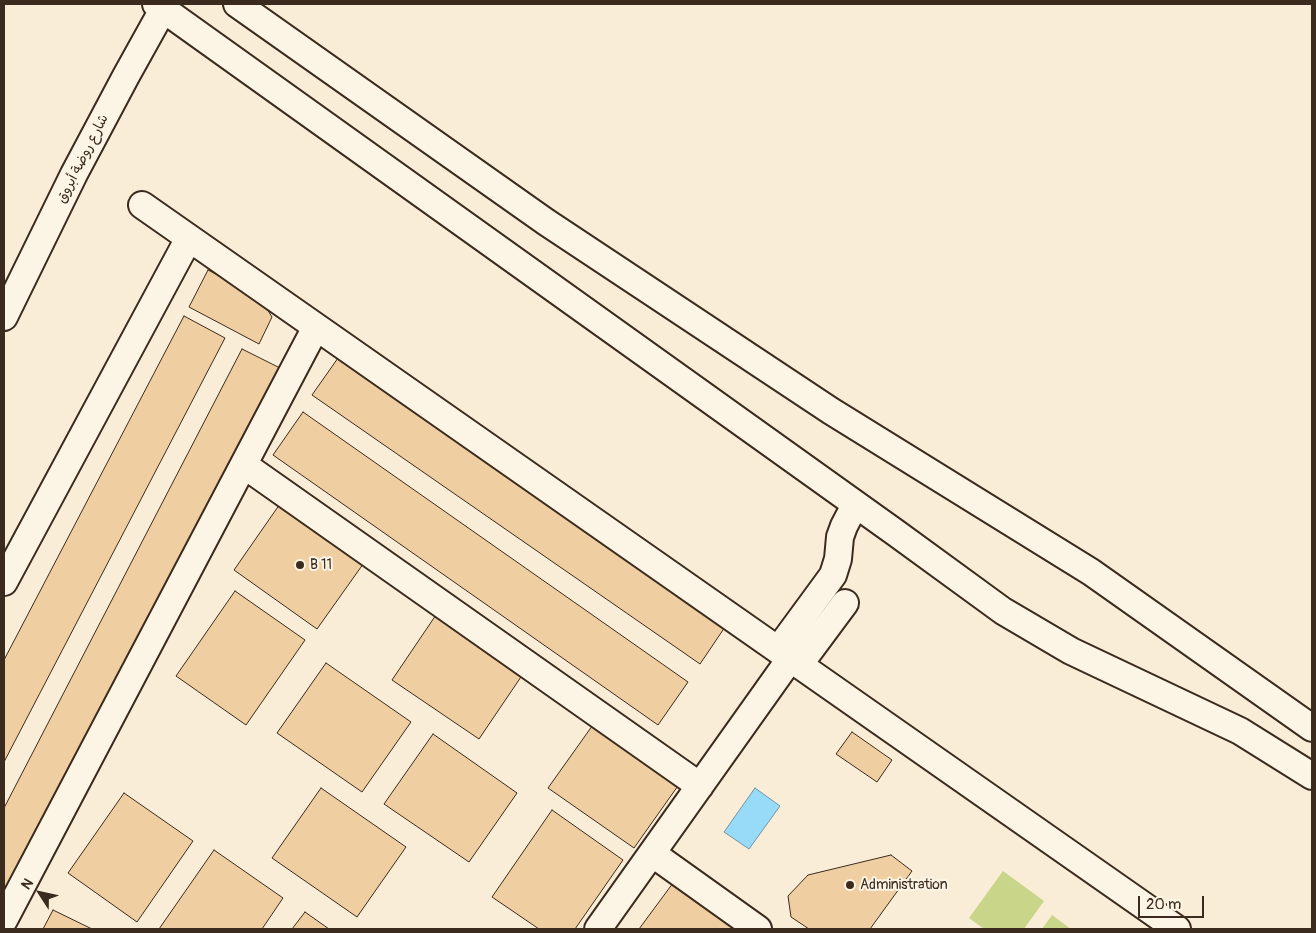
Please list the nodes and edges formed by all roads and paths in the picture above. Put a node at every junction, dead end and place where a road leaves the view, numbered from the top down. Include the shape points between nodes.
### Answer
1 (237, 4) edge
2 (162, 5) edge
3 (142, 205) dead end
4 (189, 238) junction
5 (4, 317) edge
6 (316, 327) junction
7 (244, 465) junction
8 (856, 505) junction
9 (4, 582) edge
10 (845, 603) dead end
11 (789, 658) junction
12 (1312, 728) edge
13 (1312, 776) edge
14 (700, 786) junction
15 (653, 854) junction
16 (4, 920) edge
17 (598, 929) edge
18 (758, 929) edge
19 (1177, 929) edge

1 - 12 street via 546,222 831,410 1091,572
2 - 5 street, شارع روضة أبروق
2 - 8 street
3 - 4 street
4 - 6 street
4 - 9 street
6 - 7 street
6 - 11 street
7 - 14 street
7 - 16 street
8 - 11 street via 840,537 835,570
8 - 13 street via 1036,632 1240,731
10 - 11 street
11 - 14 street
11 - 19 street
14 - 15 street
15 - 17 street
15 - 18 street

